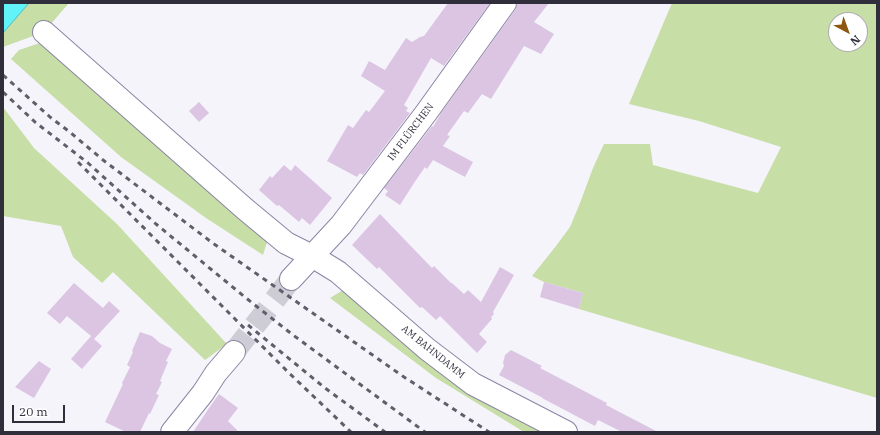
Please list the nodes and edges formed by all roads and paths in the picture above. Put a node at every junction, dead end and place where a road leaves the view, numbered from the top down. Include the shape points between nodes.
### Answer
1 (505, 3) edge
2 (44, 32) dead end
3 (312, 256) junction
4 (291, 279) tunnel mouth
5 (234, 352) tunnel mouth
6 (172, 432) edge
7 (566, 432) edge

1 - 3 street, IM FLÜRCHEN via 341,225
2 - 3 street, AM BAHNDAMM via 245,209 286,243
3 - 4 street, IM FLÜRCHEN
3 - 7 street, AM BAHNDAMM via 338,272 427,349 472,384
5 - 6 street

